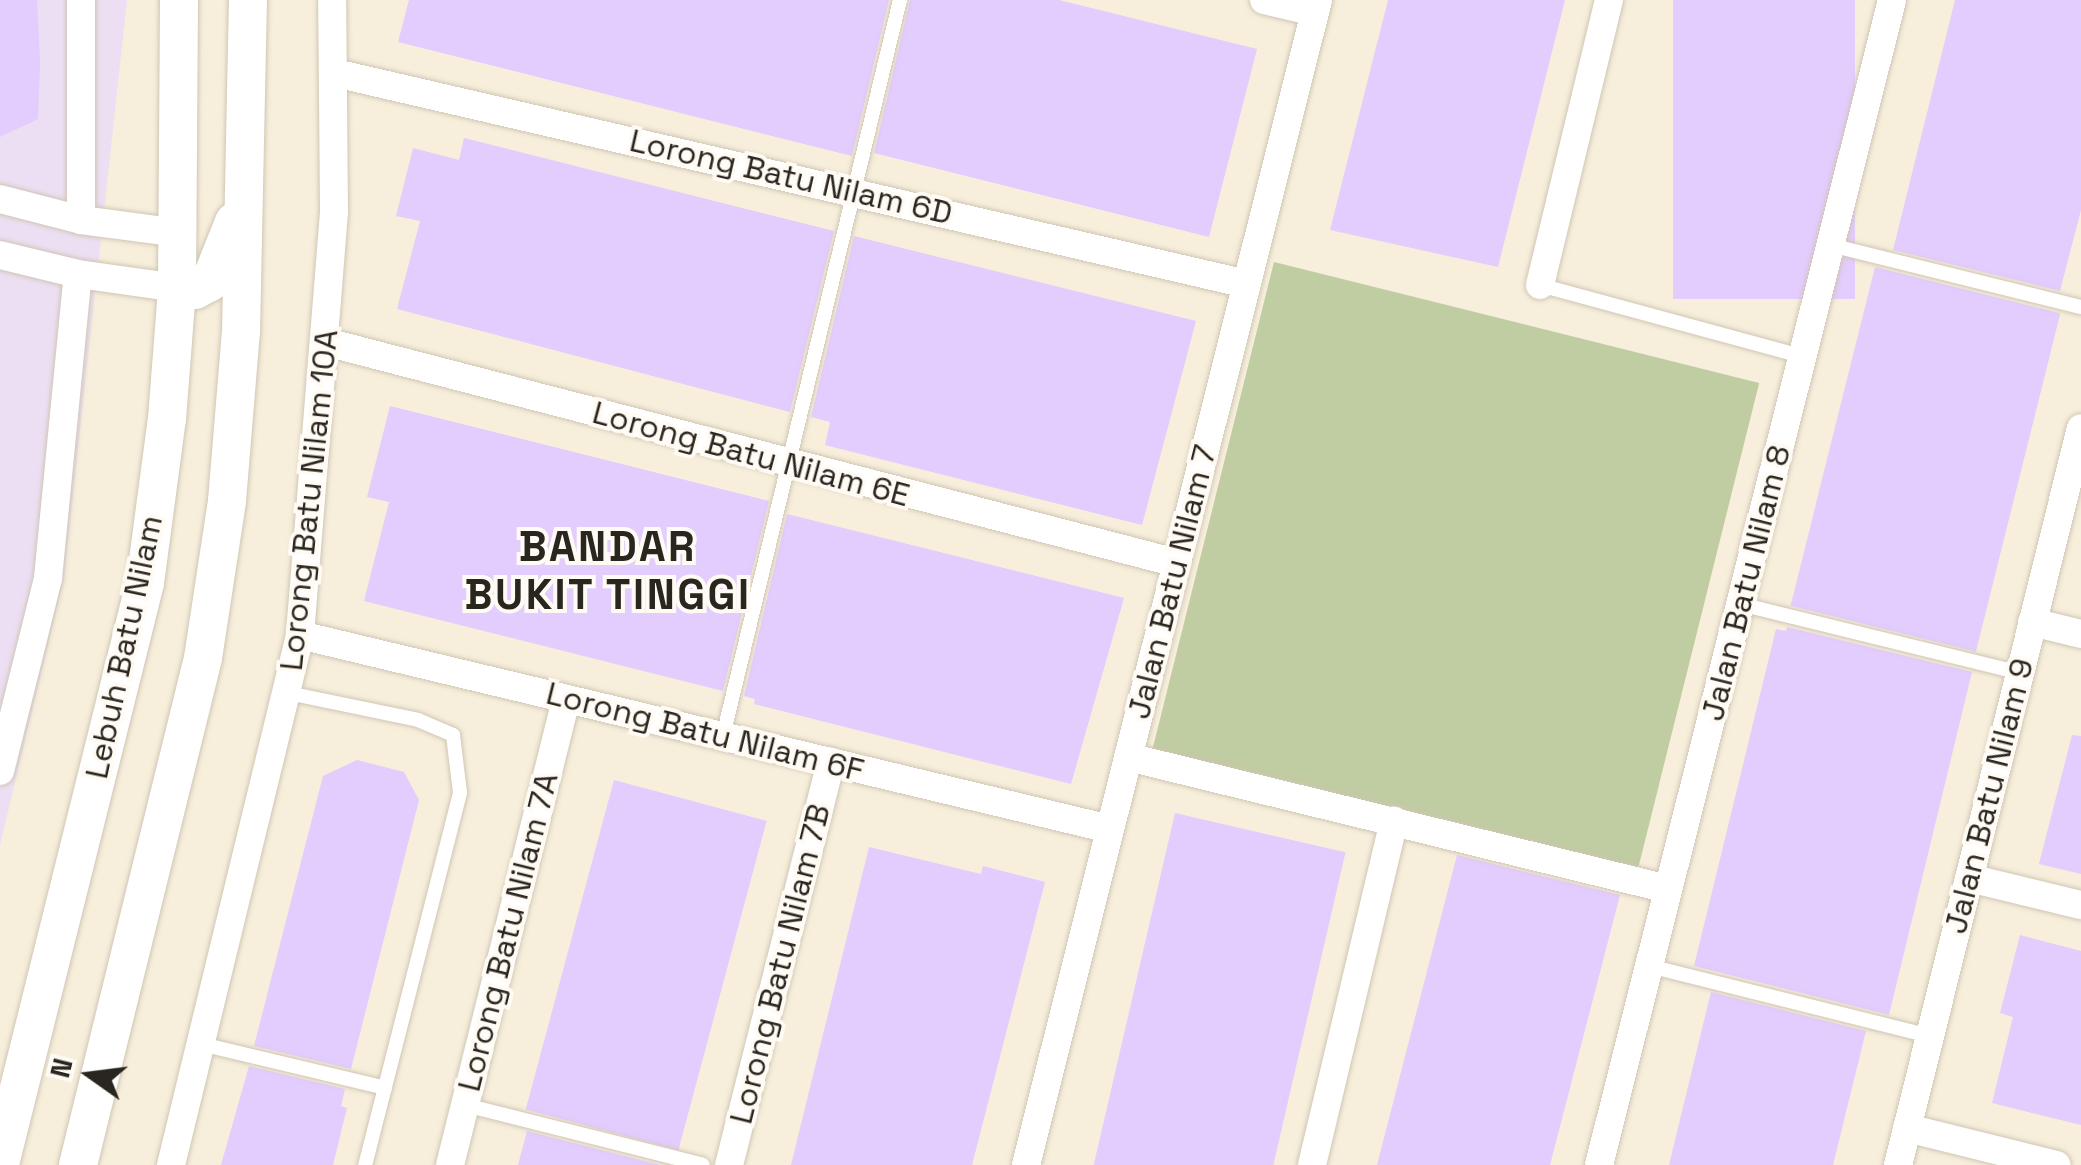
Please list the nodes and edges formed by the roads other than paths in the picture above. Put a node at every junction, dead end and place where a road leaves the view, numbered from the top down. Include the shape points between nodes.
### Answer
1 (82, 0) edge
2 (178, 0) edge
3 (248, 0) edge
4 (332, 0) edge
5 (900, 0) edge
6 (1264, 0) edge
7 (1610, 0) edge
8 (1892, 0) edge
9 (1316, 6) edge
10 (334, 73) junction
11 (854, 192) junction
12 (243, 196) junction
13 (0, 199) edge
14 (80, 220) junction
15 (178, 233) junction
16 (1830, 245) junction
17 (0, 255) edge
18 (78, 274) junction
19 (1247, 284) junction
20 (1540, 284) joint
21 (177, 288) junction
22 (2081, 307) edge
23 (326, 342) junction
24 (1802, 356) junction
25 (2081, 428) edge
26 (788, 465) junction
27 (1176, 564) junction
28 (1740, 604) junction
29 (2032, 622) junction
30 (2081, 634) edge
31 (300, 635) junction
32 (2020, 673) junction
33 (288, 693) junction
34 (566, 698) junction
35 (723, 736) junction
36 (1128, 757) junction
37 (830, 762) junction
38 (0, 769) edge
39 (1394, 822) junction
40 (1110, 829) junction
41 (1969, 878) junction
42 (1668, 890) junction
43 (2081, 906) edge
44 (1649, 966) junction
45 (1930, 1036) junction
46 (201, 1044) junction
47 (385, 1088) junction
48 (465, 1105) junction
49 (1907, 1128) junction
50 (0, 1164) edge
51 (78, 1165) edge
52 (171, 1165) edge
53 (365, 1165) edge
54 (450, 1165) edge
55 (703, 1165) edge
56 (728, 1165) edge
57 (1026, 1165) edge
58 (1312, 1165) edge
59 (1600, 1165) edge
60 (1898, 1165) edge
61 (2056, 1165) edge

1 - 14 street
2 - 15 main road, Lebuh Batu Nilam
3 - 12 main road
4 - 10 street, Lorong Batu Nilam 10A
5 - 11 lane
6 - 9 street
7 - 20 street
8 - 16 street, Jalan Batu Nilam 8
9 - 19 street, Jalan Batu Nilam 7
10 - 11 street, Lorong Batu Nilam 6D
10 - 23 street, Lorong Batu Nilam 10A
11 - 19 street, Lorong Batu Nilam 6D
11 - 26 lane
12 - 21 main road via 210,282 195,290
12 - 51 main road via 241,332 228,482 202,658
13 - 14 street
14 - 15 street
15 - 21 main road, Lebuh Batu Nilam
16 - 22 lane
16 - 24 street, Jalan Batu Nilam 8
17 - 18 street
18 - 21 street
18 - 38 street via 48,578
19 - 27 street, Jalan Batu Nilam 7
20 - 24 lane
21 - 50 main road, Lebuh Batu Nilam via 168,420 145,583
23 - 26 street, Lorong Batu Nilam 6E
23 - 31 street, Lorong Batu Nilam 10A
24 - 28 street, Jalan Batu Nilam 8
25 - 29 street, Jalan Batu Nilam 9
26 - 27 street, Lorong Batu Nilam 6E
26 - 35 lane
27 - 36 street, Jalan Batu Nilam 7
28 - 32 lane
28 - 42 street, Jalan Batu Nilam 8
29 - 30 street
29 - 32 street, Jalan Batu Nilam 9
31 - 33 street, Lorong Batu Nilam 10A
31 - 34 street, Lorong Batu Nilam 6F
32 - 41 street, Jalan Batu Nilam 9
33 - 46 street, Lorong Batu Nilam 10A
33 - 47 lane via 418,720 452,735 460,793
34 - 35 street, Lorong Batu Nilam 6F
34 - 48 street, Lorong Batu Nilam 7A
35 - 37 street, Lorong Batu Nilam 6F
36 - 39 street
36 - 40 street, Jalan Batu Nilam 7
37 - 40 street, Lorong Batu Nilam 6F
37 - 56 street, Lorong Batu Nilam 7B
39 - 42 street
39 - 58 street
40 - 57 street, Jalan Batu Nilam 7
41 - 43 street
41 - 45 street, Jalan Batu Nilam 9
42 - 44 street, Jalan Batu Nilam 8
44 - 45 lane
44 - 59 street, Jalan Batu Nilam 8
45 - 49 street, Jalan Batu Nilam 9
46 - 47 lane
46 - 52 street, Lorong Batu Nilam 10A
47 - 53 lane
48 - 54 street, Lorong Batu Nilam 7A
48 - 55 lane
49 - 60 street, Jalan Batu Nilam 9
49 - 61 street

